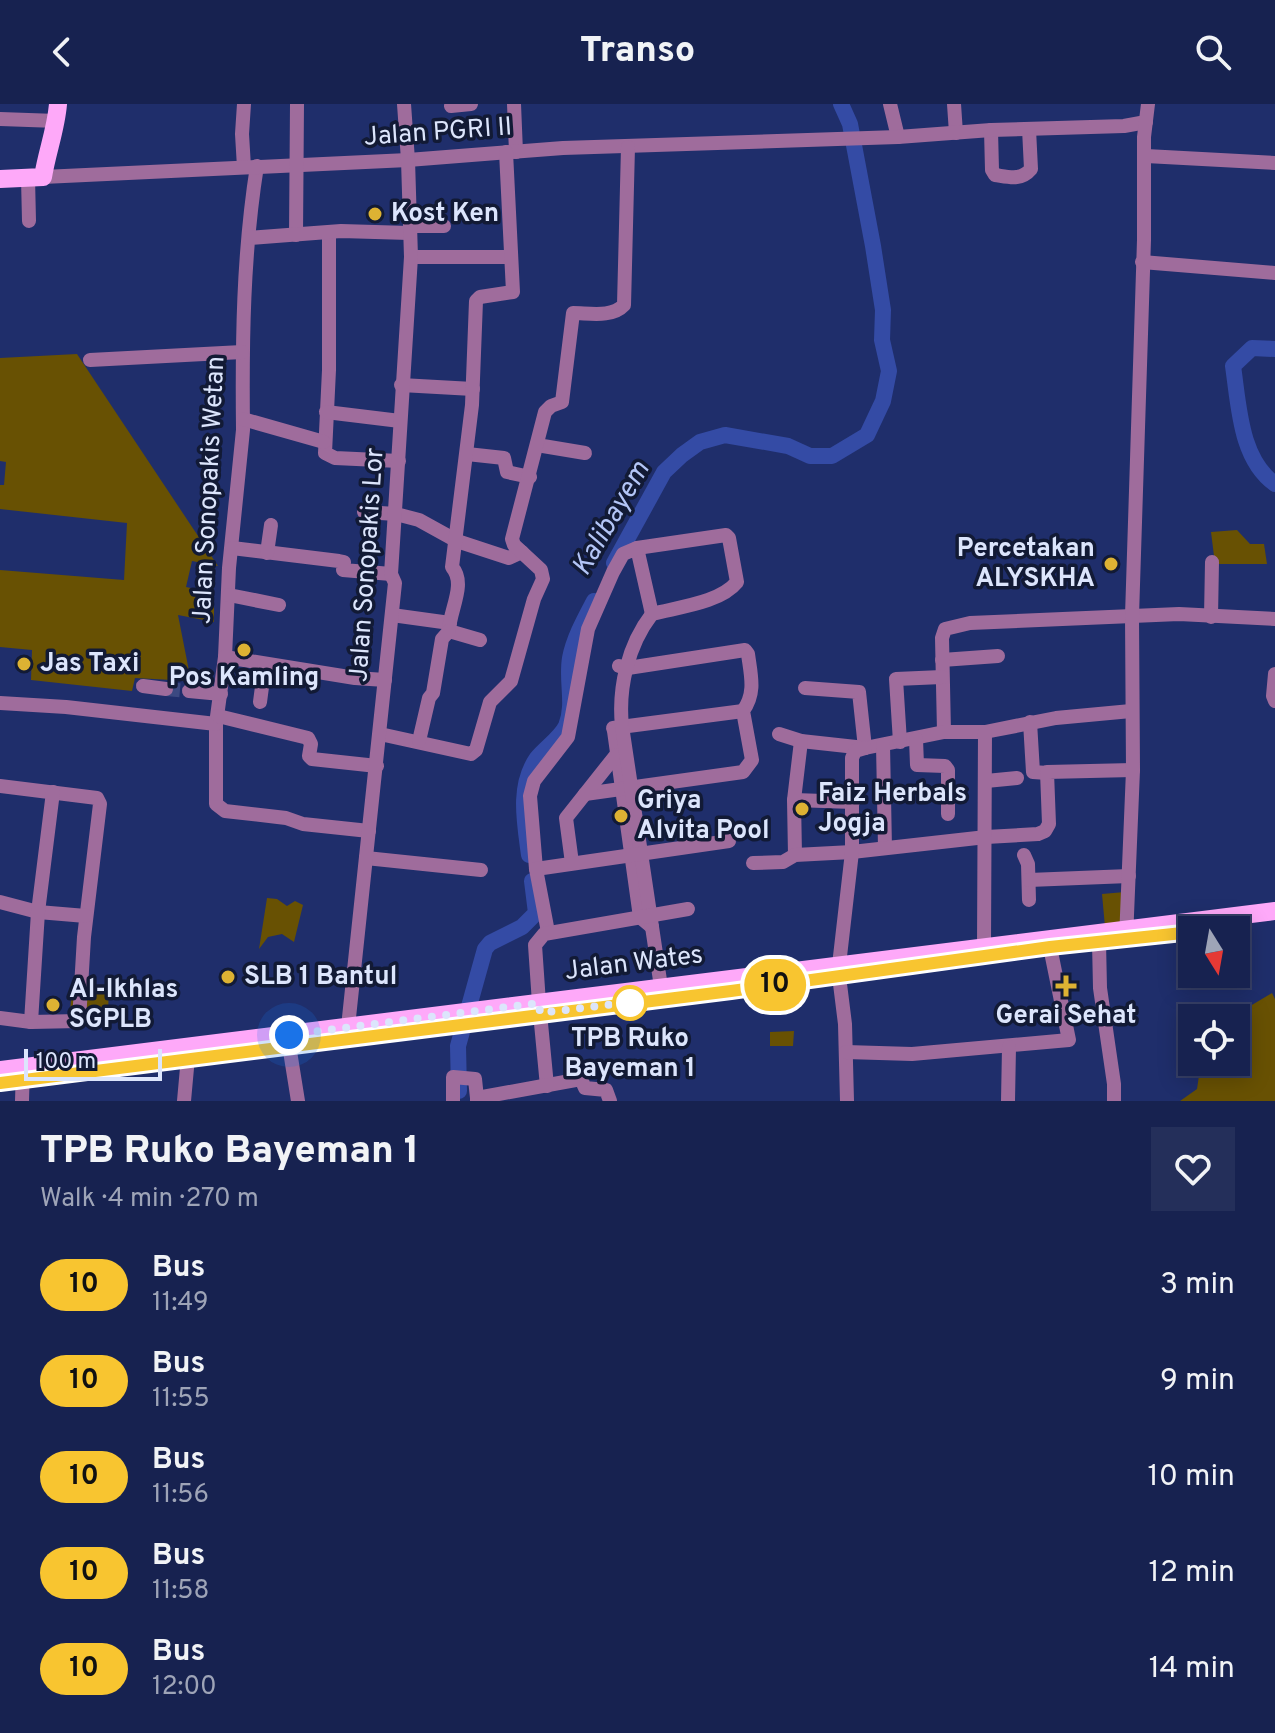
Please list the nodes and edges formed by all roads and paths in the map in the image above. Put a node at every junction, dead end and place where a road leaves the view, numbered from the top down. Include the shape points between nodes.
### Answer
1 (244, 104) edge
2 (297, 104) edge
3 (404, 104) edge
4 (471, 104) edge
5 (514, 104) edge
6 (890, 104) edge
7 (954, 104) edge
8 (1148, 104) edge
9 (451, 106) dead end
10 (57, 112) edge
11 (0, 119) edge
12 (1029, 129) junction
13 (991, 130) junction
14 (1145, 130) junction
15 (956, 133) junction
16 (898, 137) junction
17 (628, 147) junction
18 (511, 152) junction
19 (1146, 156) junction
20 (408, 160) junction
21 (1275, 163) edge
22 (297, 164) junction
23 (250, 167) junction
24 (35, 177) junction
25 (0, 179) edge
26 (29, 221) dead end
27 (444, 226) dead end
28 (410, 229) junction
29 (329, 233) junction
30 (296, 235) junction
31 (249, 238) junction
32 (411, 257) junction
33 (511, 257) junction
34 (1142, 262) junction
35 (1275, 273) edge
36 (242, 352) junction
37 (90, 360) dead end
38 (401, 385) junction
39 (473, 389) junction
40 (326, 412) junction
41 (243, 419) junction
42 (400, 421) junction
43 (537, 445) junction
44 (324, 447) junction
45 (585, 453) dead end
46 (467, 454) junction
47 (399, 461) junction
48 (530, 477) junction
49 (364, 512) dead end
50 (396, 514) junction
51 (271, 525) dead end
52 (457, 541) junction
53 (232, 548) junction
54 (637, 548) junction
55 (522, 552) junction
56 (267, 553) junction
57 (1212, 562) dead end
58 (391, 574) junction
59 (229, 595) junction
60 (279, 605) dead end
61 (651, 610) junction
62 (392, 615) junction
63 (1132, 616) junction
64 (1211, 617) junction
65 (1275, 619) edge
66 (450, 627) junction
67 (480, 640) dead end
68 (998, 656) dead end
69 (225, 657) junction
70 (942, 660) junction
71 (265, 664) junction
72 (623, 667) junction
73 (1275, 674) edge
74 (942, 677) junction
75 (385, 680) junction
76 (143, 686) dead end
77 (805, 688) dead end
78 (166, 689) tunnel mouth
79 (189, 691) tunnel mouth
80 (221, 694) junction
81 (1275, 701) edge
82 (260, 702) dead end
83 (0, 703) edge
84 (743, 711) junction
85 (1131, 711) junction
86 (217, 720) junction
87 (1030, 722) junction
88 (618, 727) junction
89 (944, 732) junction
90 (985, 732) junction
91 (380, 734) junction
92 (779, 734) dead end
93 (916, 739) junction
94 (419, 741) junction
95 (801, 741) junction
96 (900, 742) junction
97 (883, 745) junction
98 (865, 748) junction
99 (616, 755) junction
100 (377, 766) junction
101 (1133, 770) junction
102 (1047, 773) junction
103 (1017, 778) dead end
104 (986, 781) junction
105 (0, 786) edge
106 (626, 788) junction
107 (53, 792) junction
108 (585, 794) junction
109 (794, 800) junction
110 (853, 802) junction
111 (948, 814) dead end
112 (369, 831) junction
113 (986, 837) junction
114 (729, 841) dead end
115 (885, 848) junction
116 (852, 852) junction
117 (635, 855) junction
118 (795, 855) junction
119 (1024, 855) dead end
120 (366, 858) junction
121 (572, 863) junction
122 (753, 863) dead end
123 (536, 869) junction
124 (481, 870) dead end
125 (1129, 876) junction
126 (1029, 880) junction
127 (1029, 900) dead end
128 (0, 902) edge
129 (688, 909) dead end
130 (1275, 911) edge
131 (38, 912) junction
132 (86, 916) junction
133 (647, 920) junction
134 (1275, 922) edge
135 (1250, 925) edge
136 (1178, 931) edge
137 (548, 932) junction
138 (1125, 933) junction
139 (1099, 942) junction
140 (984, 946) junction
141 (1050, 947) junction
142 (839, 970) junction
143 (661, 987) junction
144 (543, 1008) junction
145 (0, 1018) edge
146 (442, 1021) junction
147 (31, 1022) junction
148 (348, 1027) junction
149 (289, 1045) junction
150 (1009, 1047) junction
151 (846, 1052) junction
152 (188, 1057) junction
153 (0, 1070) edge
154 (23, 1073) junction
155 (0, 1082) edge
156 (550, 1085) junction
157 (477, 1100) edge
158 (22, 1101) edge
159 (184, 1101) edge
160 (298, 1101) edge
161 (453, 1101) edge
162 (610, 1101) edge
163 (847, 1101) edge
164 (1008, 1101) edge
165 (1114, 1101) edge

1 - 23 street, Jalan Sonopakis Wetan via 242,134
2 - 22 street
3 - 20 street, Jalan Sonopakis Lor
4 - 9 street
5 - 18 street
6 - 16 street
7 - 15 street
8 - 14 street
10 - 11 street
10 - 24 main road
12 - 13 street, Jalan PGRI II
12 - 13 street via 1031,169 1012,178 992,170
12 - 14 street, Jalan PGRI II
13 - 15 street, Jalan PGRI II
14 - 19 street
15 - 16 street, Jalan PGRI II
16 - 17 street, Jalan PGRI II
17 - 18 street, Jalan PGRI II
17 - 43 street via 624,305 617,312 573,313 562,402 546,410
18 - 20 street, Jalan PGRI II
18 - 33 street
19 - 21 street
19 - 34 street
20 - 22 street, Jalan PGRI II
20 - 28 street, Jalan Sonopakis Lor
22 - 23 street, Jalan PGRI II
22 - 30 street
23 - 24 street, Jalan PGRI II
23 - 31 street, Jalan Sonopakis Wetan
24 - 25 main road
24 - 26 street
27 - 28 street
28 - 29 street
28 - 32 street, Jalan Sonopakis Lor
29 - 30 street
29 - 40 street
30 - 31 street
31 - 36 street, Jalan Sonopakis Wetan
32 - 33 street
32 - 38 street, Jalan Sonopakis Lor
33 - 39 street via 513,292 476,301
34 - 35 street
34 - 63 street
36 - 37 street
36 - 41 street, Jalan Sonopakis Wetan
38 - 39 street
38 - 42 street, Jalan Sonopakis Lor
39 - 46 street
40 - 42 street
40 - 44 street
41 - 44 street
41 - 53 street, Jalan Sonopakis Wetan
42 - 47 street, Jalan Sonopakis Lor
43 - 45 street
43 - 48 street
44 - 47 street via 335,458
46 - 48 street via 504,458 508,472
46 - 52 street
47 - 50 street, Jalan Sonopakis Lor
48 - 55 street via 512,539
49 - 50 street
50 - 52 street
50 - 58 street, Jalan Sonopakis Lor
51 - 56 street
52 - 55 street via 509,558
52 - 66 street via 452,567 459,585
53 - 56 street
53 - 59 street, Jalan Sonopakis Wetan
54 - 61 street
54 - 61 street via 729,538 735,585 715,596
54 - 123 street via 623,554 588,629 571,729 534,781 530,796
55 - 94 street via 543,579 511,681 492,699 476,750 468,754
56 - 58 street via 344,562 343,570
57 - 64 street
58 - 62 street, Jalan Sonopakis Lor
59 - 60 street
59 - 69 street, Jalan Sonopakis Wetan
61 - 72 street
62 - 66 street
62 - 75 street, Jalan Sonopakis Lor
63 - 64 street
63 - 70 street via 949,627 942,633
63 - 85 street
64 - 65 street
66 - 67 street
66 - 94 street via 442,639
68 - 70 street
69 - 71 street
69 - 80 street, Jalan Sonopakis Wetan
70 - 74 street
71 - 75 street
71 - 82 street
72 - 84 street via 745,650 752,692
72 - 88 street
73 - 81 street
74 - 89 street
74 - 96 street via 896,679
75 - 91 street, Jalan Sonopakis Lor
76 - 78 street
77 - 98 street via 859,692
79 - 80 street
80 - 86 street, Jalan Sonopakis Wetan
83 - 86 street
84 - 88 street
84 - 106 street via 752,751 747,770
85 - 87 street
85 - 101 street
86 - 100 street via 308,738 312,759
86 - 112 street, Jalan Sonopakis Wetan via 216,804 225,811
87 - 90 street
87 - 102 street via 1033,772
88 - 99 street
88 - 106 street
89 - 90 street
89 - 93 street
90 - 104 street
91 - 94 street
91 - 100 street, Jalan Sonopakis Lor
92 - 95 street
93 - 96 street
93 - 111 street via 917,765 948,770
95 - 98 street
95 - 109 street
96 - 97 street
97 - 98 street
97 - 115 street
98 - 110 street via 852,758
99 - 106 street
99 - 108 street
100 - 112 street, Jalan Sonopakis Lor
101 - 102 street
101 - 125 street
102 - 113 street via 1045,831
103 - 104 street
104 - 113 street
105 - 107 street
106 - 108 street
106 - 117 street
107 - 131 street
107 - 132 street via 99,802
108 - 121 street via 566,818
109 - 110 street
109 - 118 street
110 - 116 street
112 - 120 street, Jalan Sonopakis Lor
113 - 115 street
113 - 140 street
114 - 117 street
115 - 116 street
116 - 118 street
116 - 142 street
117 - 121 street
117 - 133 street
118 - 122 street via 783,862
119 - 126 street
120 - 124 street
120 - 148 street, Jalan Sonopakis Lor
121 - 123 street
123 - 137 street
125 - 126 street
125 - 138 street
126 - 127 street
128 - 131 street
129 - 133 street
130 - 138 main road, Jalan Wates
131 - 132 street
131 - 147 street
132 - 147 street via 79,1021
133 - 137 street
133 - 143 street
134 - 135 main road
136 - 138 main road, Jalan Wates
137 - 144 street via 535,945
138 - 139 main road, Jalan Wates
138 - 140 main road, Jalan Wates
139 - 141 main road, Jalan Wates
139 - 165 street
140 - 142 main road, Jalan Wates
141 - 142 main road, Jalan Wates
141 - 150 street via 1069,1040
142 - 143 main road, Jalan Wates
142 - 144 main road, Jalan Wates
142 - 151 street
143 - 144 main road, Jalan Wates
144 - 146 main road, Jalan Wates
144 - 156 street
145 - 147 street
146 - 148 main road, Jalan Wates
146 - 149 main road, Jalan Wates
148 - 154 main road, Jalan Wates
149 - 152 main road, Jalan Wates
149 - 160 street
150 - 151 street via 912,1054
150 - 164 street
151 - 163 street
152 - 154 main road, Jalan Wates
152 - 159 street
153 - 154 main road, Jalan Wates
154 - 155 main road, Jalan Wates
154 - 158 street
156 - 157 street
156 - 162 street via 581,1079 585,1088 606,1090
157 - 161 street via 475,1079 459,1076 453,1077

